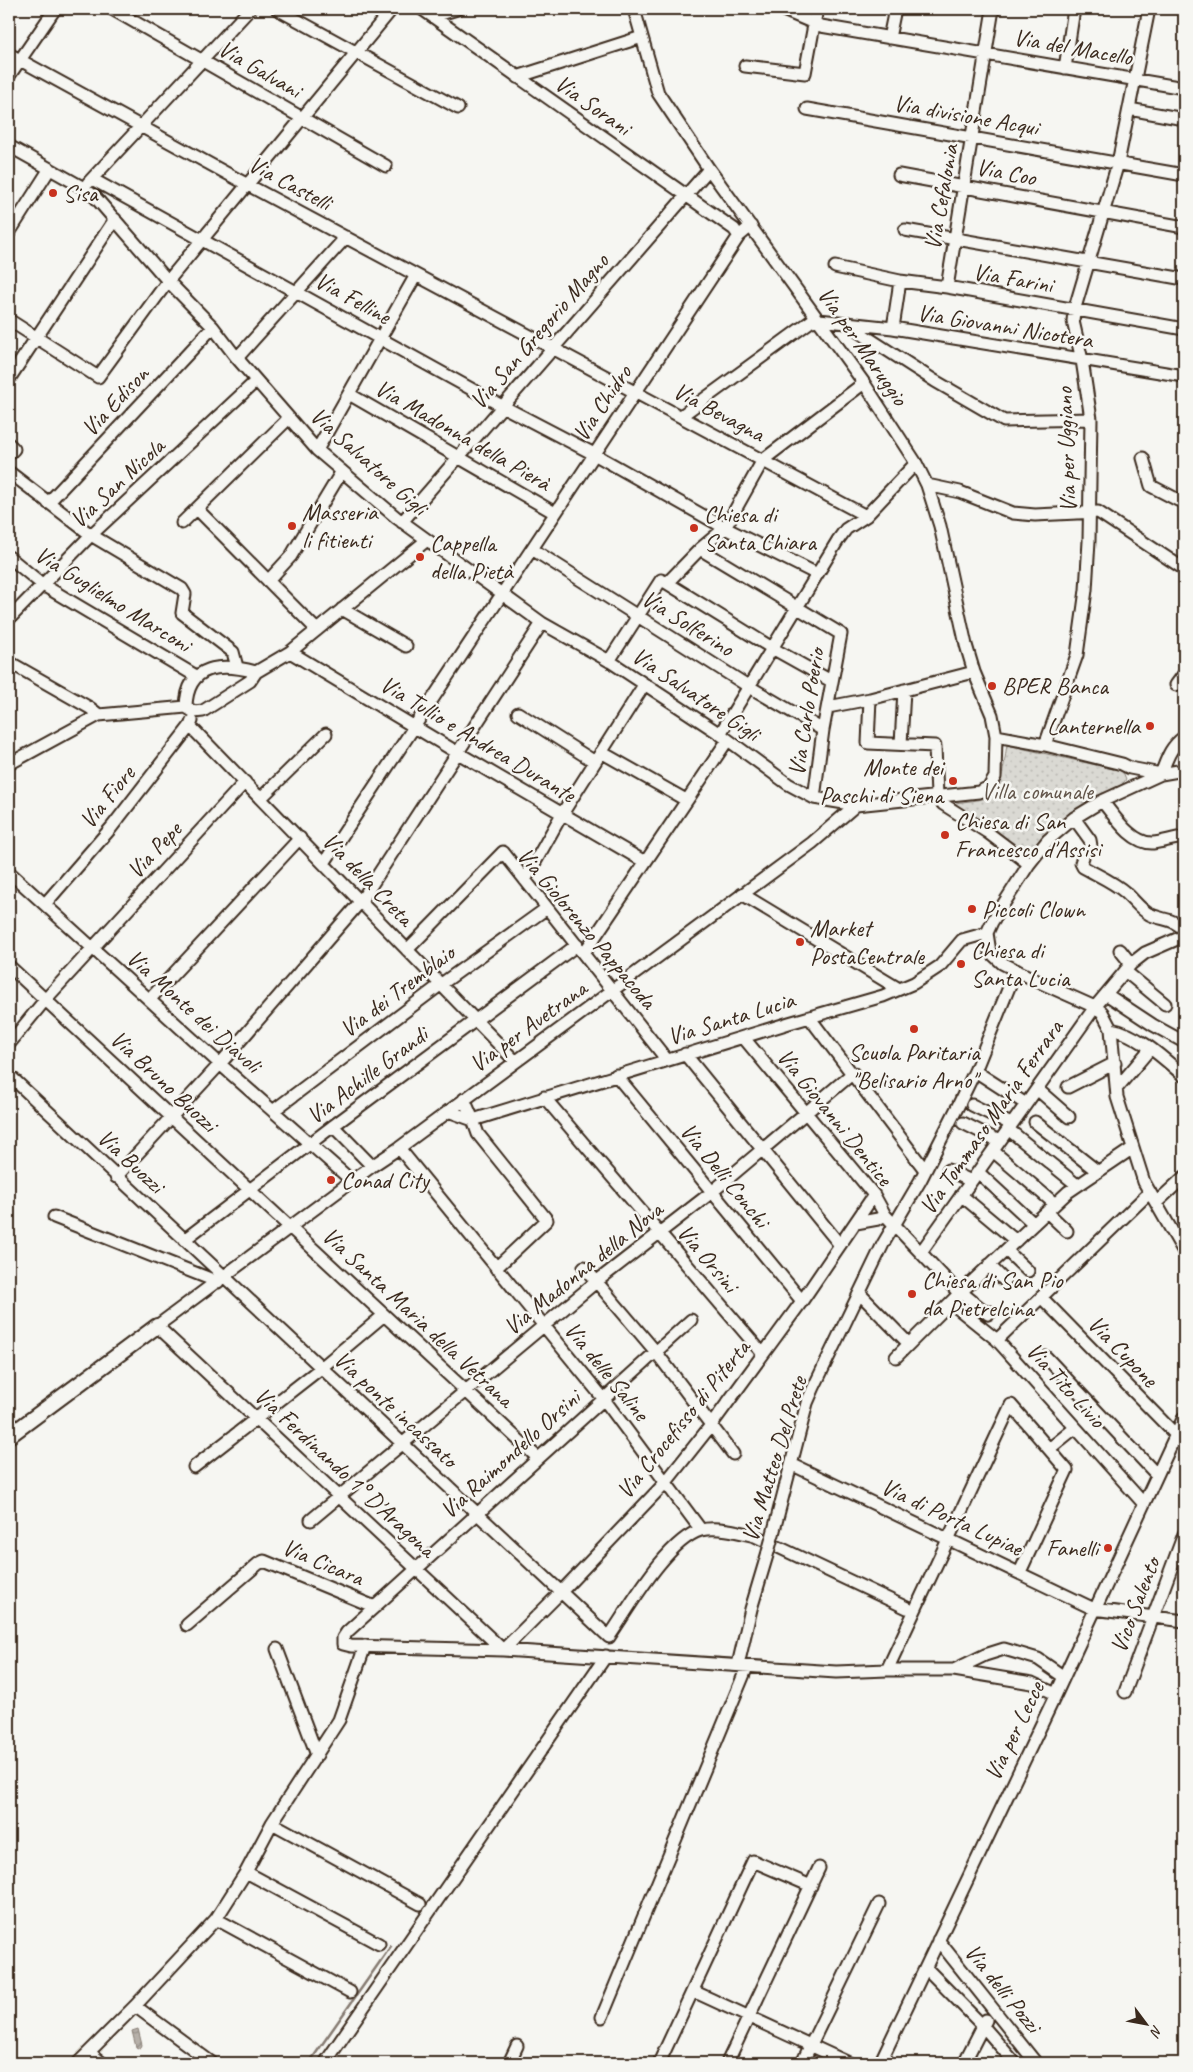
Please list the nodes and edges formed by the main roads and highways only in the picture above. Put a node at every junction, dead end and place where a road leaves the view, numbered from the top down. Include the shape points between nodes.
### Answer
1 (157, 1326) road end
2 (9, 1436) edge

1 - 2 main road

